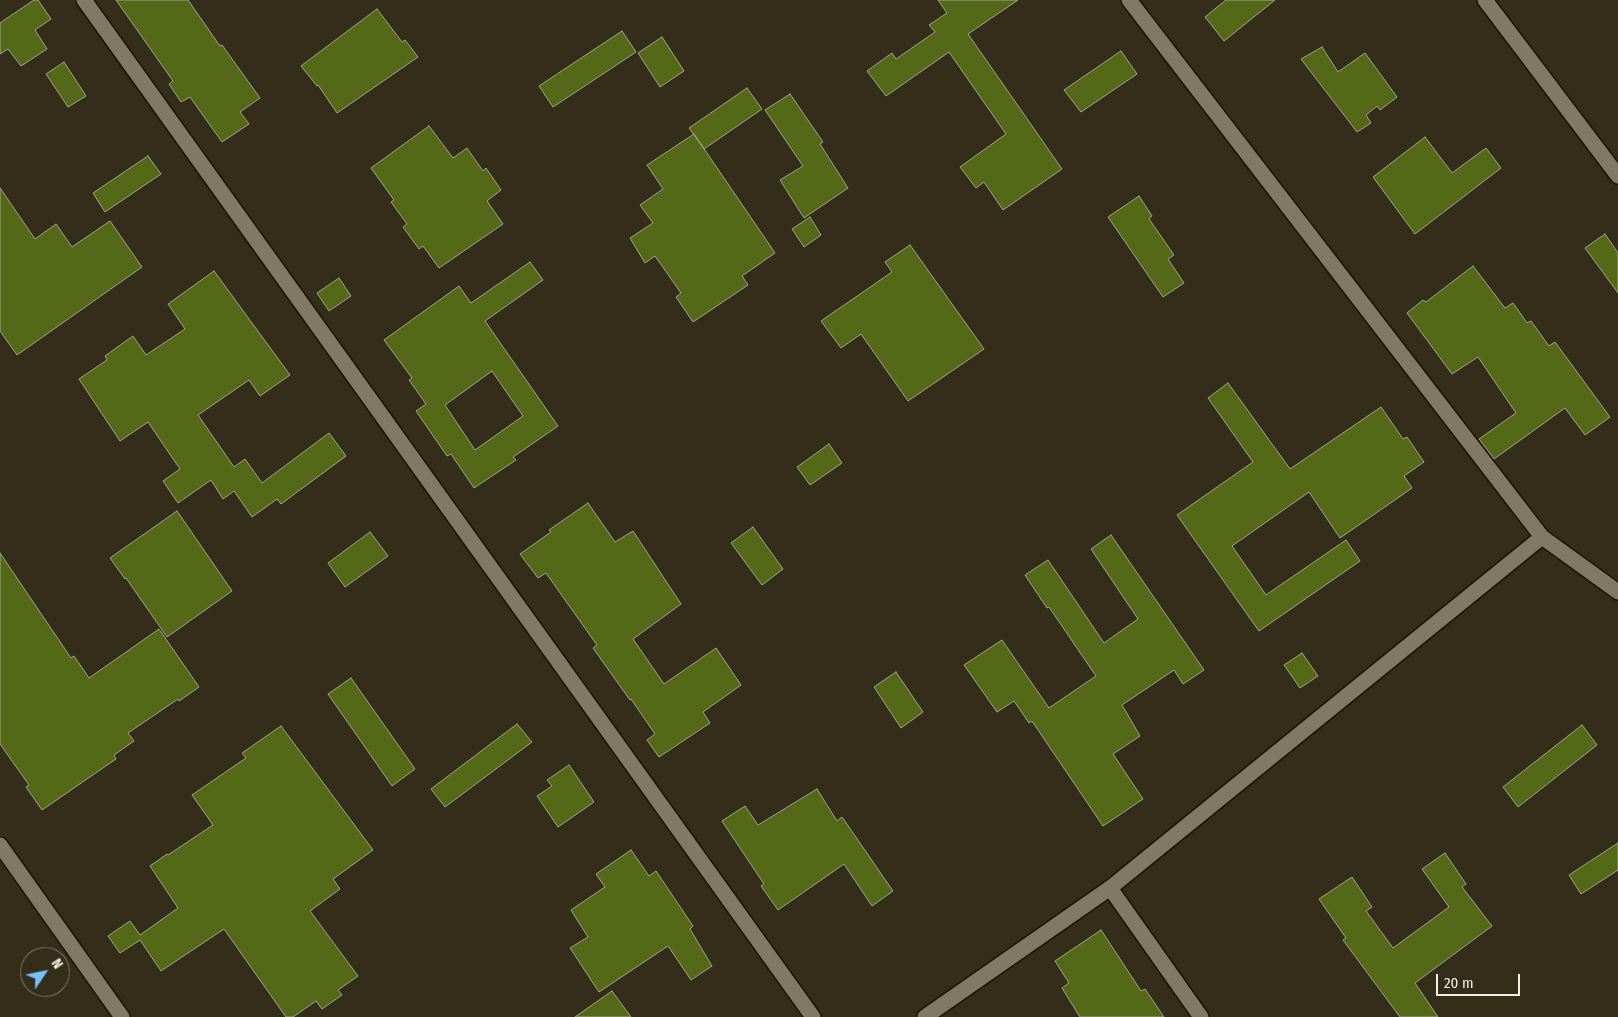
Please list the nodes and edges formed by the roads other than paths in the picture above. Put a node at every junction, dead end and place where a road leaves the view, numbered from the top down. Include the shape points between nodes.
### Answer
1 (84, 0) edge
2 (1129, 0) edge
3 (1485, 0) edge
4 (1618, 176) edge
5 (1542, 537) junction
6 (1618, 592) edge
7 (0, 845) edge
8 (1110, 888) junction
9 (122, 1017) edge
10 (813, 1017) edge
11 (925, 1017) edge
12 (1201, 1017) edge

1 - 10 street
2 - 5 street
3 - 4 street
5 - 6 street
5 - 8 street
7 - 9 street
8 - 11 street
8 - 12 street

